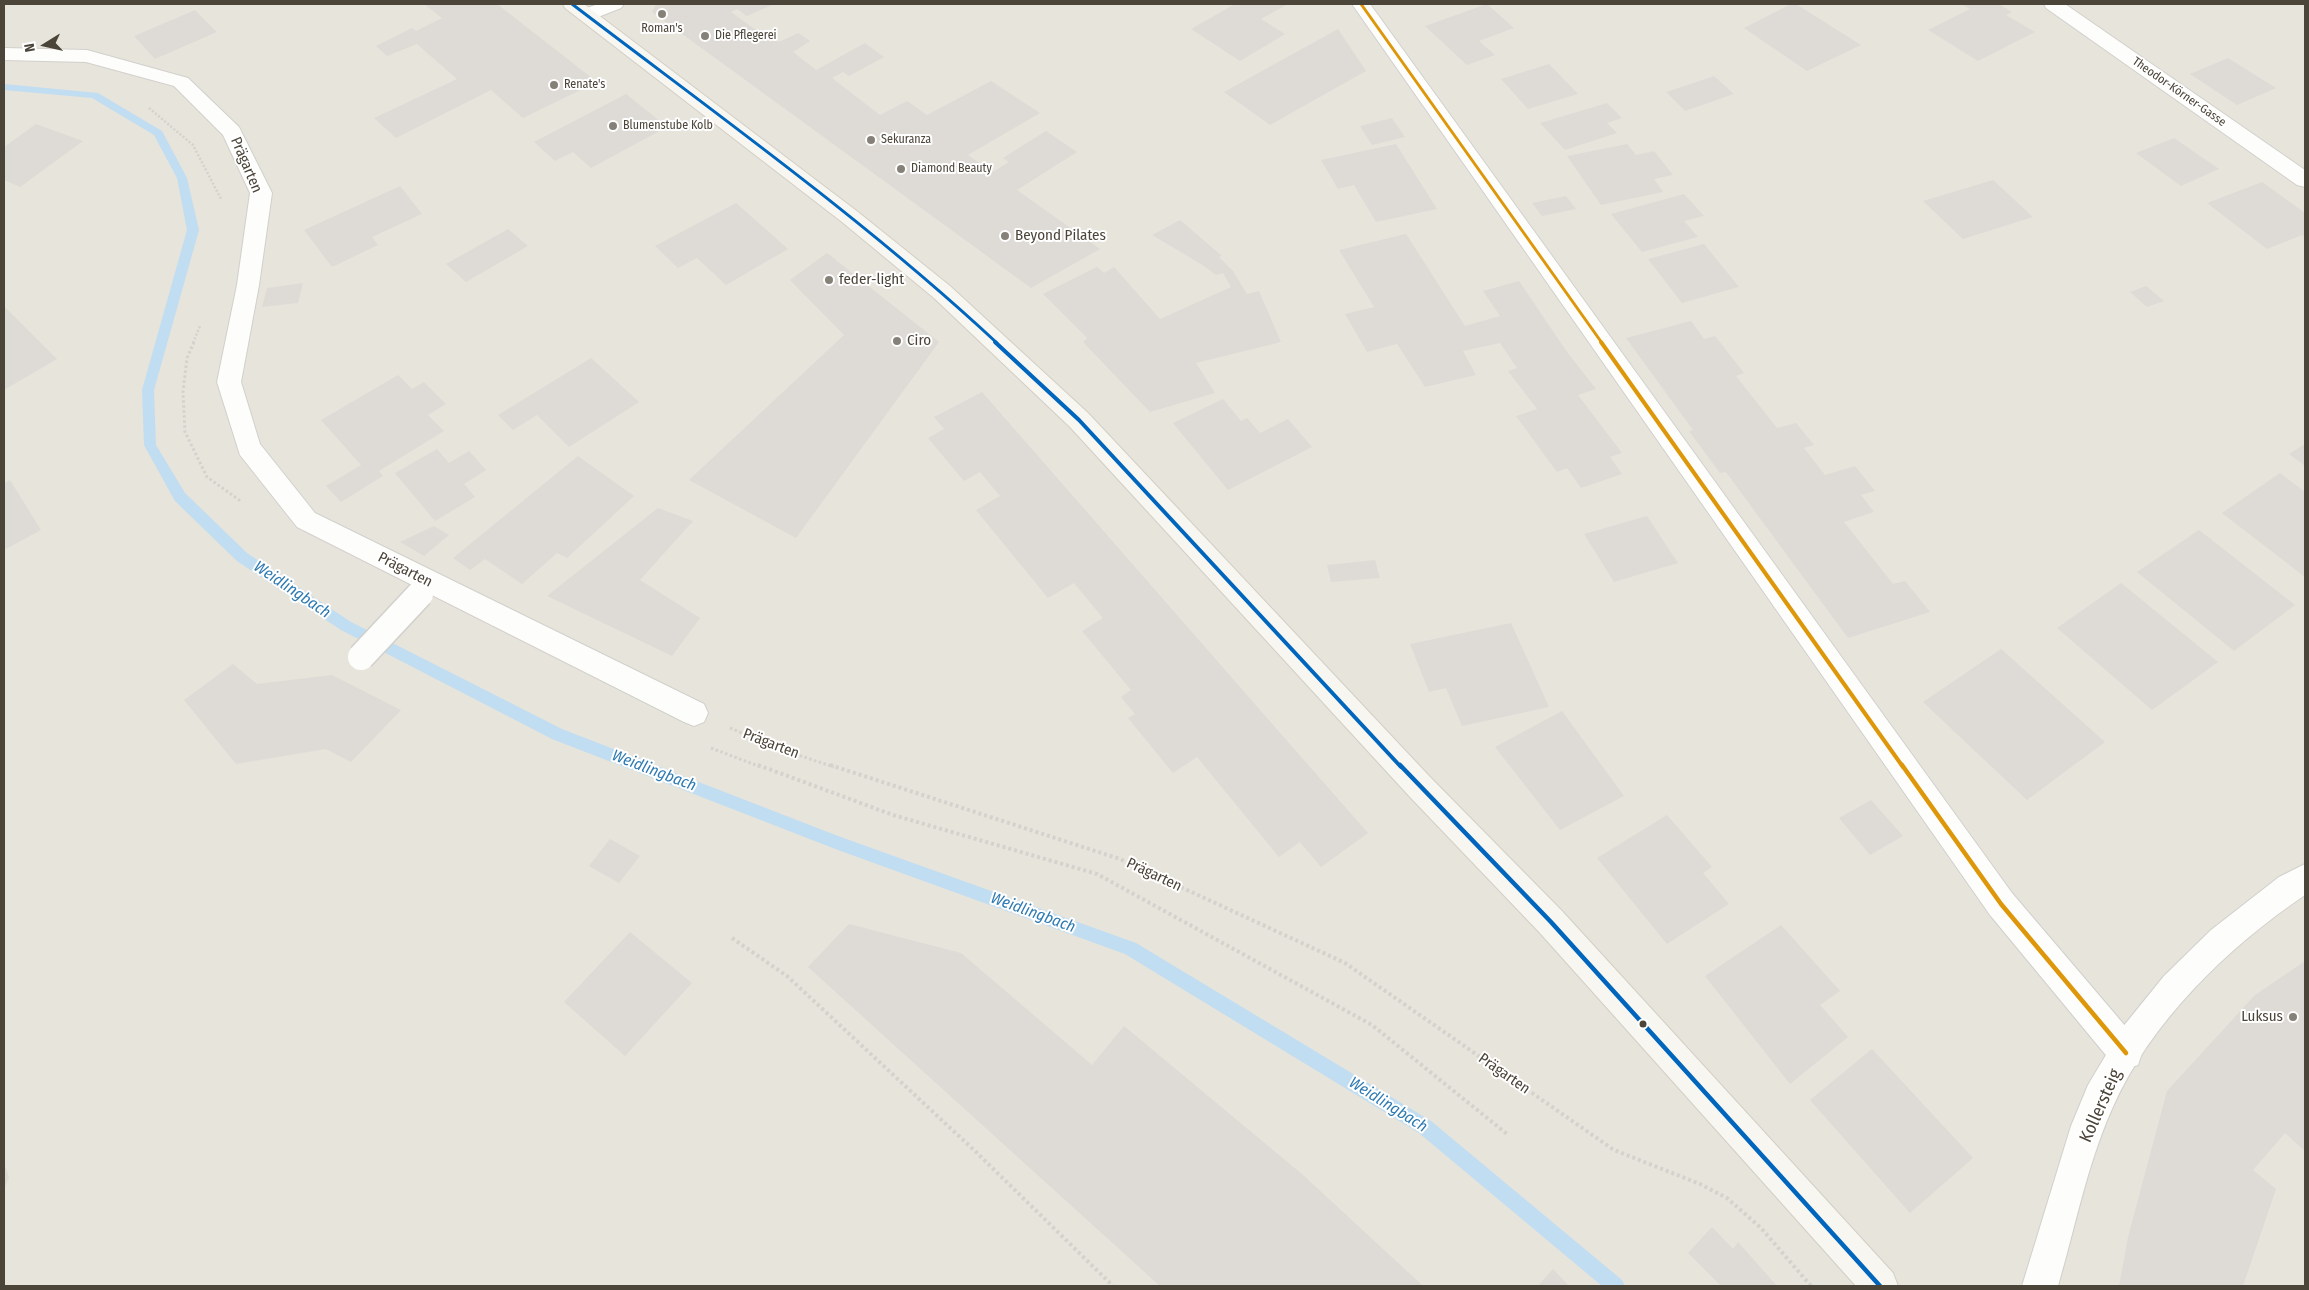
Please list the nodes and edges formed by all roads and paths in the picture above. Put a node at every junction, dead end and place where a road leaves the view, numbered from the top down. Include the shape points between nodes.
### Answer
1 (614, 4) edge
2 (1361, 4) edge
3 (2053, 4) edge
4 (579, 9) edge
5 (4, 54) edge
6 (142, 104) dead end
7 (2305, 180) edge
8 (222, 201) dead end
9 (202, 317) dead end
10 (244, 504) dead end
11 (420, 594) dead end
12 (361, 658) dead end
13 (694, 714) joint
14 (709, 748) dead end
15 (2305, 878) edge
16 (732, 938) dead end
17 (2126, 1053) junction
18 (1507, 1134) dead end
19 (1113, 1286) edge
20 (1811, 1286) edge
21 (1880, 1286) edge
22 (2040, 1286) edge

1 - 4 street
2 - 17 street via 2002,904
3 - 7 street, Theodor-Körner-Gasse
4 - 21 main road via 927,280 1001,344 1079,420 1420,787 1551,922
5 - 13 street, Prägarten via 87,56 181,82 232,132 261,193 248,285 229,382 249,448 306,520
6 - 8 path via 193,145
9 - 10 path via 187,358 183,392 185,432 207,476
11 - 12 street, bridge
13 - 20 path, Prägarten via 786,751 1120,859 1345,963 1614,1150 1701,1184 1726,1198 1750,1216
14 - 18 path via 893,815 1097,874 1372,1025
15 - 17 street, Kollersteig via 2218,943 2162,1004
16 - 19 path via 788,976 976,1151
17 - 22 street, Kollersteig via 2089,1125

